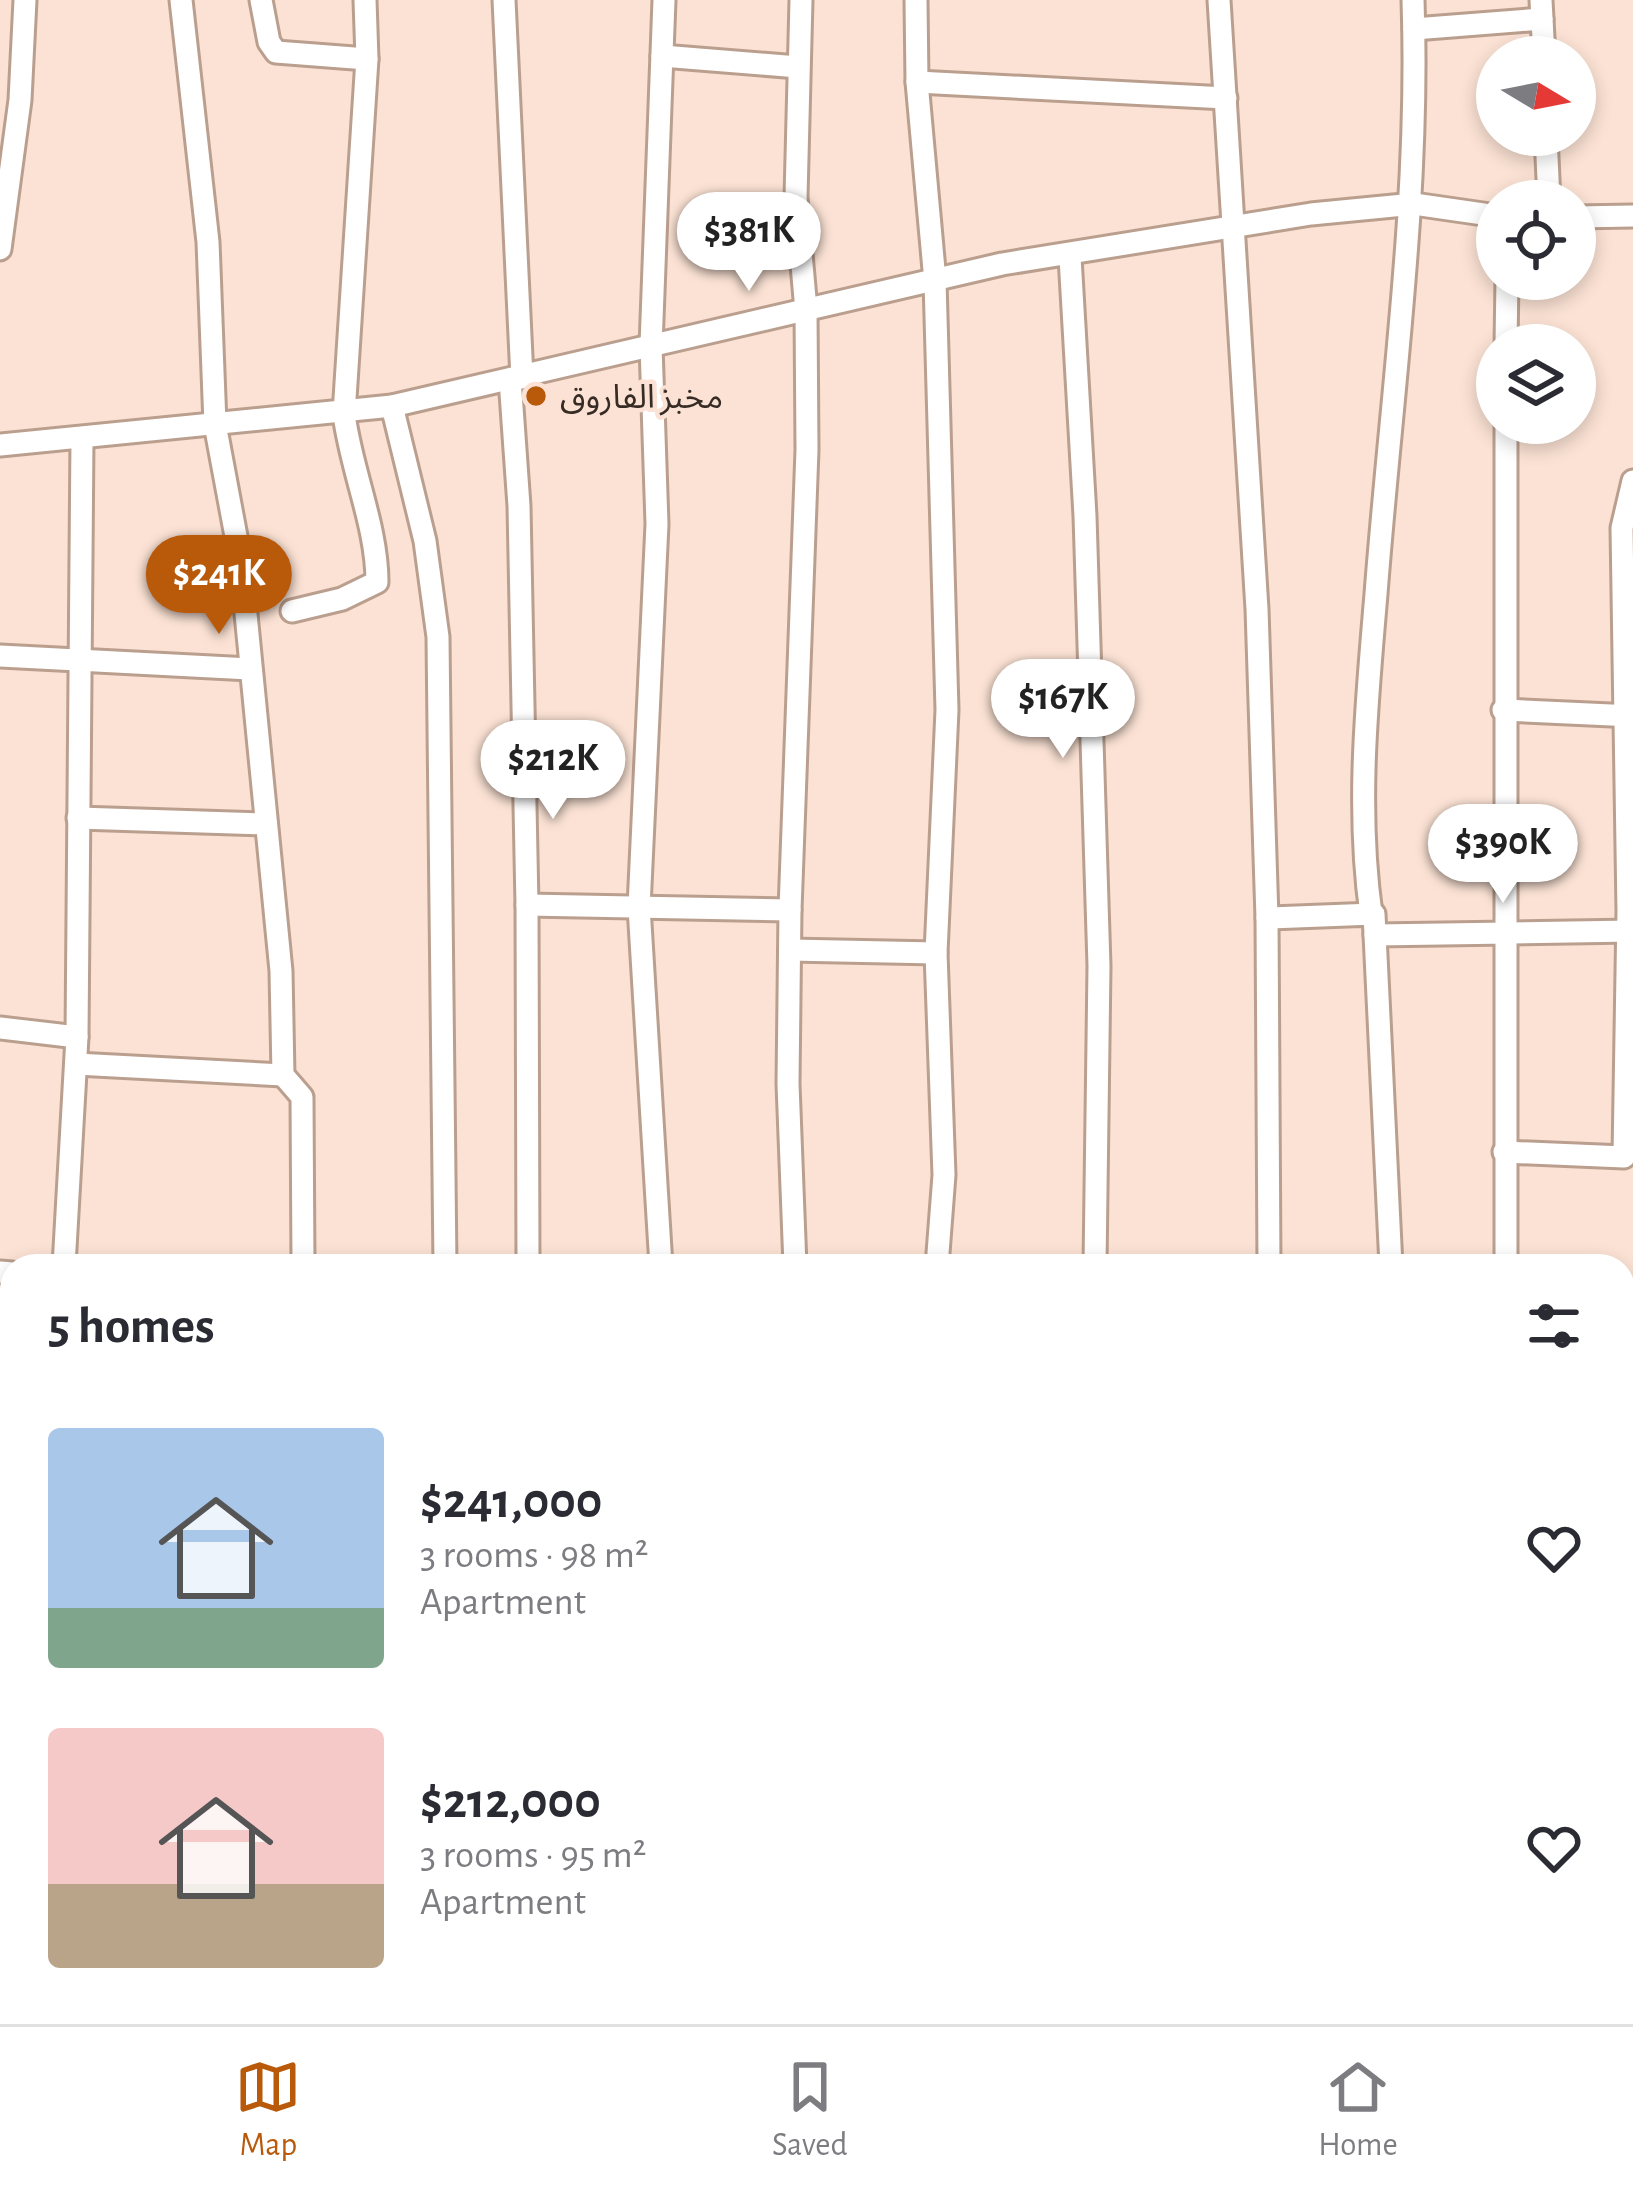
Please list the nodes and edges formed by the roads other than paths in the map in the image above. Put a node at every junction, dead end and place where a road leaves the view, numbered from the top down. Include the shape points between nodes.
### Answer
1 (25, 0) edge
2 (181, 0) edge
3 (261, 0) edge
4 (365, 0) edge
5 (504, 0) edge
6 (664, 0) edge
7 (801, 0) edge
8 (916, 0) edge
9 (1219, 0) edge
10 (1413, 0) edge
11 (1542, 10) edge
12 (1414, 28) junction
13 (662, 56) junction
14 (367, 58) junction
15 (798, 67) junction
16 (917, 82) junction
17 (1226, 98) junction
18 (1414, 204) junction
19 (1476, 213) edge
20 (1633, 216) edge
21 (1596, 217) edge
22 (1234, 226) junction
23 (0, 248) edge
24 (1070, 256) junction
25 (935, 280) junction
26 (806, 310) junction
27 (651, 346) junction
28 (516, 379) junction
29 (392, 406) junction
30 (344, 413) junction
31 (214, 424) junction
32 (82, 438) junction
33 (1506, 444) edge
34 (0, 445) edge
35 (1633, 481) edge
36 (1629, 518) edge
37 (292, 611) dead end
38 (0, 656) edge
39 (82, 660) junction
40 (250, 669) junction
41 (1503, 710) junction
42 (1630, 716) edge
43 (78, 818) junction
44 (266, 824) junction
45 (527, 905) junction
46 (639, 907) junction
47 (790, 910) junction
48 (1267, 918) junction
49 (1373, 924) junction
50 (1630, 931) edge
51 (1503, 935) junction
52 (790, 950) junction
53 (936, 952) junction
54 (0, 1028) edge
55 (77, 1037) junction
56 (76, 1064) junction
57 (283, 1075) junction
58 (1504, 1152) junction
59 (1628, 1157) edge
60 (65, 1254) edge
61 (303, 1254) edge
62 (445, 1254) edge
63 (528, 1254) edge
64 (660, 1254) edge
65 (795, 1254) edge
66 (938, 1254) edge
67 (1095, 1254) edge
68 (1269, 1254) edge
69 (1390, 1254) edge
70 (1506, 1254) edge

1 - 23 street
2 - 31 street via 208,242
3 - 14 street via 277,52
4 - 14 street
5 - 28 street
6 - 13 street
7 - 15 street
8 - 16 street
9 - 17 street
10 - 12 street
11 - 12 street
12 - 18 street
13 - 15 street
13 - 27 street
14 - 30 street
15 - 26 street via 796,197
16 - 17 street
16 - 25 street
17 - 22 street
18 - 19 street
18 - 22 street
18 - 49 street via 1366,724 1365,868
20 - 21 street
22 - 24 street
22 - 48 street
24 - 25 street
24 - 67 street via 1099,966
25 - 26 street
25 - 53 street via 947,710
26 - 27 street
26 - 47 street
27 - 28 street
27 - 46 street via 657,524
28 - 29 street
28 - 45 street
29 - 30 street
29 - 62 street via 438,637
30 - 31 street
30 - 37 street via 377,582
31 - 32 street
31 - 40 street via 241,563
32 - 34 street
32 - 39 street
33 - 41 street
35 - 36 street
36 - 42 street
38 - 39 street
39 - 40 street
39 - 43 street
40 - 44 street
41 - 42 street
41 - 51 street
42 - 50 street
43 - 44 street
43 - 55 street
44 - 57 street
45 - 46 street
45 - 63 street
46 - 47 street
46 - 64 street
47 - 52 street
48 - 49 street
48 - 68 street
49 - 51 street
49 - 69 street
50 - 51 street
50 - 59 street
51 - 58 street
52 - 53 street
52 - 65 street
53 - 66 street via 944,1175
54 - 55 street
55 - 56 street
56 - 57 street
56 - 60 street
57 - 61 street via 302,1097
58 - 59 street
58 - 70 street

